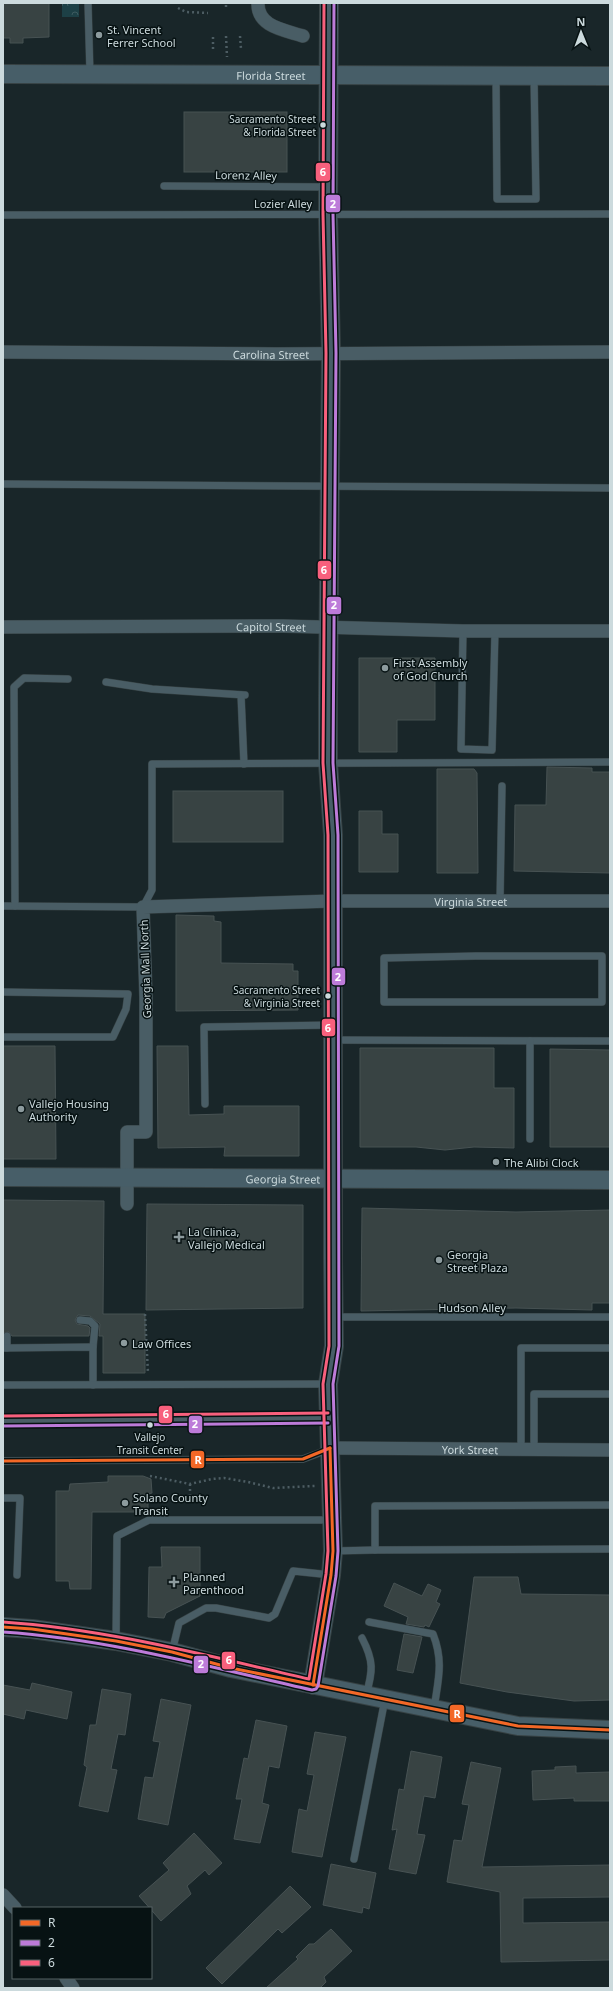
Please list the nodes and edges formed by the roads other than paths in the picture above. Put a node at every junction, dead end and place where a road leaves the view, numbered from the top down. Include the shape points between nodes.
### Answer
1 (88, 3) edge
2 (258, 3) edge
3 (329, 3) edge
4 (303, 36) dead end
5 (3, 74) edge
6 (90, 74) junction
7 (329, 75) junction
8 (496, 75) junction
9 (534, 76) junction
10 (610, 76) edge
11 (164, 186) dead end
12 (329, 187) junction
13 (328, 214) junction
14 (610, 214) edge
15 (3, 215) edge
16 (3, 352) edge
17 (610, 352) edge
18 (332, 353) junction
19 (3, 484) edge
20 (330, 486) junction
21 (610, 488) edge
22 (3, 627) edge
23 (328, 627) junction
24 (463, 631) junction
25 (495, 631) junction
26 (610, 631) edge
27 (68, 679) dead end
28 (106, 682) dead end
29 (610, 762) edge
30 (328, 763) junction
31 (244, 764) junction
32 (502, 786) dead end
33 (332, 901) junction
34 (500, 901) junction
35 (610, 901) edge
36 (3, 906) edge
37 (15, 906) junction
38 (143, 906) junction
39 (476, 956) joint
40 (3, 992) edge
41 (333, 1032) junction
42 (3, 1037) edge
43 (530, 1041) junction
44 (610, 1041) edge
45 (205, 1104) dead end
46 (530, 1139) dead end
47 (3, 1177) edge
48 (126, 1178) junction
49 (334, 1178) junction
50 (610, 1180) edge
51 (126, 1204) dead end
52 (610, 1317) edge
53 (334, 1318) junction
54 (80, 1320) dead end
55 (7, 1336) dead end
56 (93, 1347) junction
57 (5, 1348) edge
58 (610, 1348) edge
59 (328, 1384) junction
60 (3, 1385) edge
61 (93, 1385) junction
62 (610, 1394) edge
63 (328, 1418) junction
64 (3, 1421) edge
65 (330, 1448) junction
66 (528, 1449) junction
67 (610, 1450) edge
68 (3, 1461) edge
69 (3, 1498) edge
70 (610, 1506) edge
71 (332, 1520) junction
72 (610, 1549) edge
73 (375, 1550) junction
74 (333, 1551) junction
75 (18, 1575) dead end
76 (331, 1575) junction
77 (369, 1622) dead end
78 (3, 1627) edge
79 (362, 1638) dead end
80 (116, 1641) junction
81 (172, 1652) junction
82 (313, 1685) junction
83 (366, 1696) junction
84 (385, 1699) junction
85 (434, 1709) junction
86 (610, 1730) edge
87 (354, 1859) dead end
88 (3, 1895) edge
89 (14, 1907) edge
90 (67, 1979) edge
91 (73, 1988) edge

1 - 6 lane
2 - 4 street via 260,16 265,23
3 - 7 main road
5 - 6 main road, Florida Street
6 - 7 main road, Florida Street
7 - 8 main road, Florida Street
7 - 12 main road
8 - 9 main road, Florida Street
8 - 9 lane via 497,199 536,199
9 - 10 main road, Florida Street
11 - 12 lane, Lorenz Alley
12 - 13 main road
13 - 14 lane, Lozier Alley
13 - 15 lane, Lozier Alley
13 - 18 main road
16 - 18 street, Carolina Street
17 - 18 street, Carolina Street
18 - 20 main road
19 - 20 lane
20 - 21 lane
20 - 23 main road
22 - 23 street, Capitol Street
23 - 24 street, Capitol Street
23 - 30 main road
24 - 25 street, Capitol Street
24 - 25 lane via 461,749 492,750
25 - 26 street, Capitol Street
27 - 37 lane via 24,678 14,687
28 - 31 lane via 152,690 243,695
29 - 30 lane
30 - 31 lane
30 - 33 main road via 334,835
31 - 38 lane via 152,764 152,890
32 - 34 lane
33 - 34 street, Virginia Street
33 - 38 street, Georgia Mall North
33 - 41 main road
34 - 35 street, Virginia Street
36 - 37 lane
37 - 38 lane
38 - 48 street, Georgia Mall North via 146,1132 128,1132
39 - 39 lane via 384,958 384,1002 602,1002 602,956
40 - 42 lane via 128,994 126,1009 113,1036
41 - 43 lane
41 - 45 lane via 204,1027
41 - 49 main road
43 - 44 lane
43 - 46 lane
47 - 48 main road, Georgia Street
48 - 49 main road, Georgia Street
48 - 51 street
49 - 50 main road, Georgia Street
49 - 53 main road
52 - 53 lane, Hudson Alley
53 - 59 main road via 334,1346
54 - 56 lane via 90,1322 94,1326
55 - 57 lane
56 - 57 lane
56 - 61 lane
58 - 66 lane via 521,1348
59 - 61 lane
59 - 63 main road
60 - 61 lane
62 - 66 lane via 534,1394
63 - 64 lane
63 - 65 main road
65 - 66 street, York Street
65 - 68 lane via 303,1459
65 - 71 main road
66 - 67 street, York Street
69 - 75 lane via 20,1498
70 - 73 lane via 375,1506
71 - 74 main road
71 - 80 lane via 149,1520 117,1536
72 - 73 lane
73 - 74 lane
74 - 76 main road
76 - 81 lane via 293,1571 272,1617 206,1608 179,1623
76 - 82 main road
77 - 85 lane via 433,1634 440,1660
78 - 80 main road
79 - 83 lane via 370,1654 372,1676
80 - 81 main road
81 - 82 main road via 231,1668
82 - 83 main road
83 - 84 main road
84 - 85 main road
84 - 87 lane
85 - 86 main road via 518,1726
88 - 89 street
90 - 91 street

